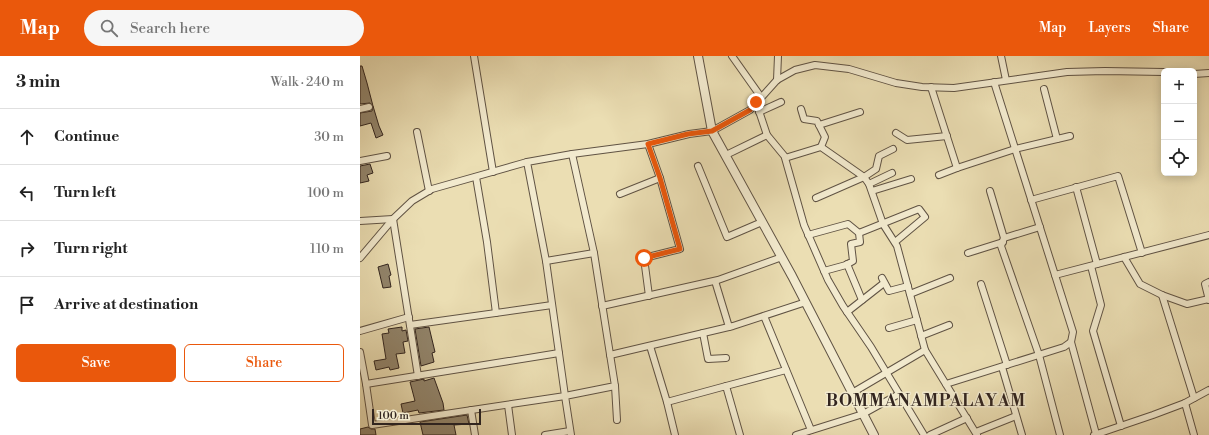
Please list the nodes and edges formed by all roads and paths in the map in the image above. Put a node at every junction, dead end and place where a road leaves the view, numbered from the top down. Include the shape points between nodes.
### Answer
1 (474, 56) edge
2 (698, 56) edge
3 (732, 56) edge
4 (778, 56) edge
5 (1001, 56) edge
6 (1161, 72) edge
7 (1209, 73) edge
8 (1197, 74) edge
9 (777, 80) junction
10 (1006, 80) junction
11 (994, 82) junction
12 (931, 88) junction
13 (1044, 89) dead end
14 (761, 97) junction
15 (756, 102) junction
16 (781, 102) dead end
17 (369, 106) dead end
18 (360, 109) edge
19 (801, 109) dead end
20 (759, 112) junction
21 (860, 112) dead end
22 (819, 125) junction
23 (712, 131) junction
24 (418, 132) dead end
25 (896, 133) dead end
26 (767, 135) junction
27 (947, 136) junction
28 (1070, 136) dead end
29 (1057, 139) junction
30 (648, 144) junction
31 (821, 147) junction
32 (1015, 149) junction
33 (893, 150) dead end
34 (572, 154) junction
35 (726, 155) junction
36 (387, 156) dead end
37 (786, 158) junction
38 (360, 161) edge
39 (527, 162) junction
40 (698, 166) dead end
41 (957, 168) junction
42 (493, 172) junction
43 (892, 173) dead end
44 (939, 175) dead end
45 (476, 177) junction
46 (864, 177) junction
47 (660, 178) junction
48 (910, 179) dead end
49 (869, 184) junction
50 (1076, 188) junction
51 (429, 191) junction
52 (872, 191) junction
53 (990, 191) dead end
54 (620, 194) dead end
55 (816, 198) dead end
56 (1031, 200) junction
57 (393, 219) junction
58 (360, 221) edge
59 (762, 222) junction
60 (883, 224) junction
61 (1040, 227) junction
62 (859, 233) junction
63 (808, 235) junction
64 (1209, 235) edge
65 (1003, 240) junction
66 (895, 242) junction
67 (1142, 252) junction
68 (594, 253) junction
69 (968, 253) dead end
70 (782, 257) junction
71 (1124, 257) junction
72 (360, 258) edge
73 (546, 260) junction
74 (847, 264) junction
75 (1094, 265) junction
76 (824, 271) junction
77 (1055, 275) junction
78 (950, 278) dead end
79 (715, 281) junction
80 (1209, 282) edge
81 (981, 284) dead end
82 (908, 286) junction
83 (910, 294) junction
84 (1162, 295) junction
85 (649, 296) junction
86 (862, 300) junction
87 (1209, 300) edge
88 (806, 302) junction
89 (552, 305) junction
90 (602, 306) junction
91 (847, 312) junction
92 (496, 313) junction
93 (764, 316) junction
94 (409, 317) junction
95 (917, 320) junction
96 (410, 325) junction
97 (949, 325) dead end
98 (729, 327) junction
99 (888, 328) dead end
100 (360, 331) edge
101 (703, 333) junction
102 (921, 336) junction
103 (1071, 342) junction
104 (650, 346) junction
105 (925, 350) junction
106 (360, 352) edge
107 (559, 353) junction
108 (610, 355) junction
109 (1039, 355) junction
110 (726, 358) dead end
111 (1004, 366) junction
112 (786, 370) junction
113 (887, 373) junction
114 (418, 376) junction
115 (366, 384) junction
116 (946, 384) junction
117 (615, 386) junction
118 (726, 386) junction
119 (1209, 390) edge
120 (852, 392) junction
121 (899, 394) junction
122 (565, 396) junction
123 (1194, 398) junction
124 (667, 402) junction
125 (1186, 403) junction
126 (508, 405) junction
127 (471, 410) junction
128 (863, 414) junction
129 (1016, 416) junction
130 (967, 418) junction
131 (617, 420) dead end
132 (1121, 426) junction
133 (811, 430) junction
134 (570, 433) edge
135 (976, 434) edge
136 (475, 435) edge
137 (512, 435) edge
138 (545, 435) edge
139 (676, 435) edge
140 (740, 435) edge
141 (796, 435) edge
142 (874, 435) edge
143 (924, 435) edge
144 (930, 435) edge
145 (1022, 435) edge
146 (1060, 435) edge
147 (1095, 435) edge
148 (1194, 435) edge

1 - 42 street
2 - 23 street
3 - 14 street
4 - 9 street
5 - 10 street
6 - 10 street via 1104,70
7 - 8 street
9 - 12 street via 795,70 815,65 849,69 896,83
9 - 14 street
10 - 11 street
11 - 12 street via 954,88
11 - 32 street
12 - 27 street
13 - 29 street
14 - 15 street
15 - 20 street
15 - 23 street via 750,110
16 - 20 street
17 - 18 street
19 - 22 street via 804,119 817,121
20 - 26 street
21 - 22 street
22 - 31 street via 824,137
23 - 30 street
23 - 35 street
24 - 51 street
25 - 27 street via 907,140
26 - 35 street
26 - 37 street
27 - 41 street
28 - 29 street
29 - 32 street
30 - 34 street
30 - 47 street
31 - 37 street
31 - 46 street
32 - 41 street
32 - 56 street
33 - 46 street via 879,156 876,169
34 - 39 street
34 - 68 street
35 - 59 street
36 - 38 street
37 - 63 street
39 - 42 street
39 - 73 street
40 - 59 street via 727,237
41 - 44 street
42 - 45 street
43 - 49 street
45 - 51 street
45 - 92 street
46 - 49 street
46 - 55 street
47 - 54 street
47 - 85 street via 680,249 644,258
48 - 52 street
49 - 52 street
50 - 56 street
50 - 67 street via 1118,176
50 - 75 street
51 - 57 street via 412,201
52 - 60 street
53 - 65 street
56 - 61 street
57 - 58 street
57 - 72 street
57 - 94 street
59 - 70 street
60 - 62 street
60 - 66 street
60 - 66 street via 919,209 924,217
61 - 65 street
61 - 77 street
62 - 63 street via 848,224
62 - 74 street via 860,242 851,244 853,261
63 - 76 street
64 - 67 street
65 - 69 street
65 - 109 street via 1001,246
66 - 82 street
67 - 71 street
68 - 73 street
68 - 90 street
70 - 79 street
70 - 88 street
71 - 75 street
71 - 84 street via 1140,284
73 - 89 street
74 - 76 street
74 - 86 street
75 - 77 street
75 - 132 street via 1101,305 1093,331
76 - 91 street
77 - 103 street via 1073,332
78 - 83 street
79 - 85 street
79 - 98 street
80 - 87 street via 1205,284
81 - 111 street
82 - 83 street
82 - 86 street via 889,291 883,280
83 - 95 street
84 - 87 street via 1187,304
84 - 123 street
85 - 90 street
86 - 91 street
88 - 93 street
88 - 120 street
89 - 92 street
89 - 107 street
90 - 108 street
91 - 113 street
92 - 96 street
93 - 98 street
93 - 112 street
94 - 96 street
94 - 100 street
95 - 99 street
95 - 102 street
96 - 114 street
97 - 102 street
98 - 101 street
101 - 104 street
101 - 110 street via 708,359
102 - 105 street
103 - 109 street
103 - 147 street
104 - 108 street
104 - 124 street
105 - 113 street
105 - 116 street
106 - 115 street
107 - 114 street
107 - 122 street
108 - 117 street
109 - 111 street
109 - 146 street
111 - 116 street
111 - 129 street
112 - 118 street
112 - 133 street
113 - 120 street
113 - 121 street
114 - 115 street
115 - 127 street via 372,425
116 - 130 street
117 - 122 street
117 - 131 street
118 - 124 street
118 - 140 street
119 - 123 street
120 - 128 street
121 - 128 street
121 - 143 street
122 - 126 street
122 - 134 street
123 - 125 street
124 - 139 street
125 - 132 street
125 - 148 street
126 - 127 street
126 - 137 street
127 - 136 street
128 - 133 street
128 - 142 street
129 - 135 street
129 - 145 street
130 - 135 street
130 - 144 street
132 - 147 street
133 - 141 street
134 - 138 street

